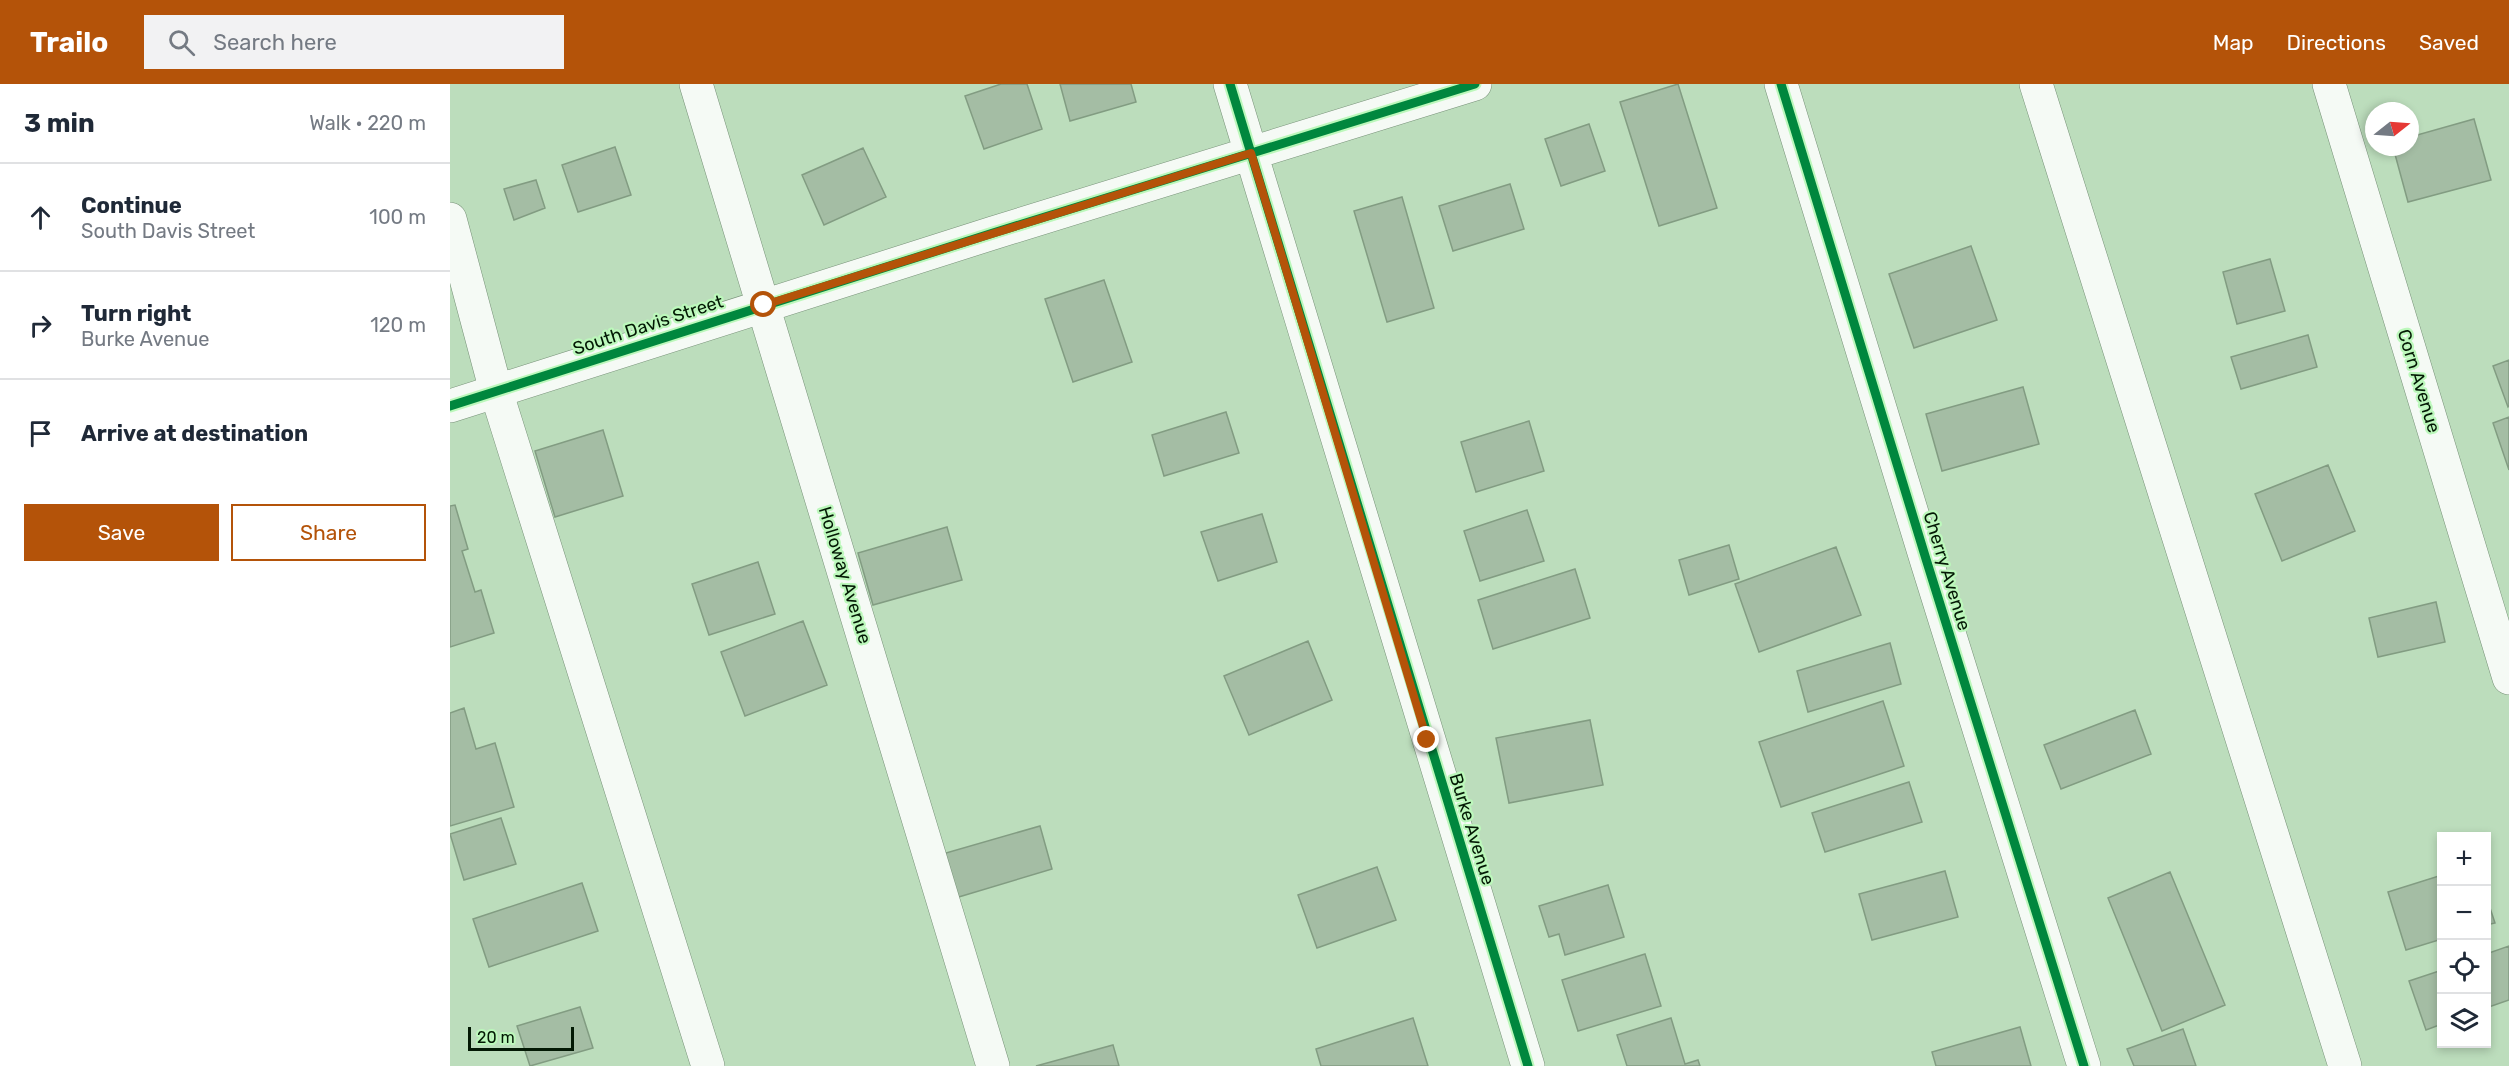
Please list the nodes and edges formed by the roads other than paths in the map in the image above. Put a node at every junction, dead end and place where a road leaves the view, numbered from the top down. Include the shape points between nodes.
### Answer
1 (696, 84) edge
2 (1230, 84) edge
3 (1475, 84) edge
4 (1781, 84) edge
5 (2036, 84) edge
6 (2329, 84) edge
7 (1251, 153) junction
8 (450, 219) edge
9 (764, 305) junction
10 (496, 392) junction
11 (450, 406) edge
12 (2509, 678) edge
13 (708, 1066) edge
14 (993, 1066) edge
15 (1528, 1066) edge
16 (2084, 1066) edge
17 (2345, 1066) edge

1 - 9 street, Holloway Avenue
2 - 7 street, Burke Avenue
3 - 7 street, South Davis Street
4 - 16 street, Cherry Avenue
5 - 17 street
6 - 12 street, Corn Avenue
7 - 9 street, South Davis Street
7 - 15 street, Burke Avenue
8 - 10 street
9 - 10 street, South Davis Street
9 - 14 street, Holloway Avenue
10 - 11 street, South Davis Street
10 - 13 street

